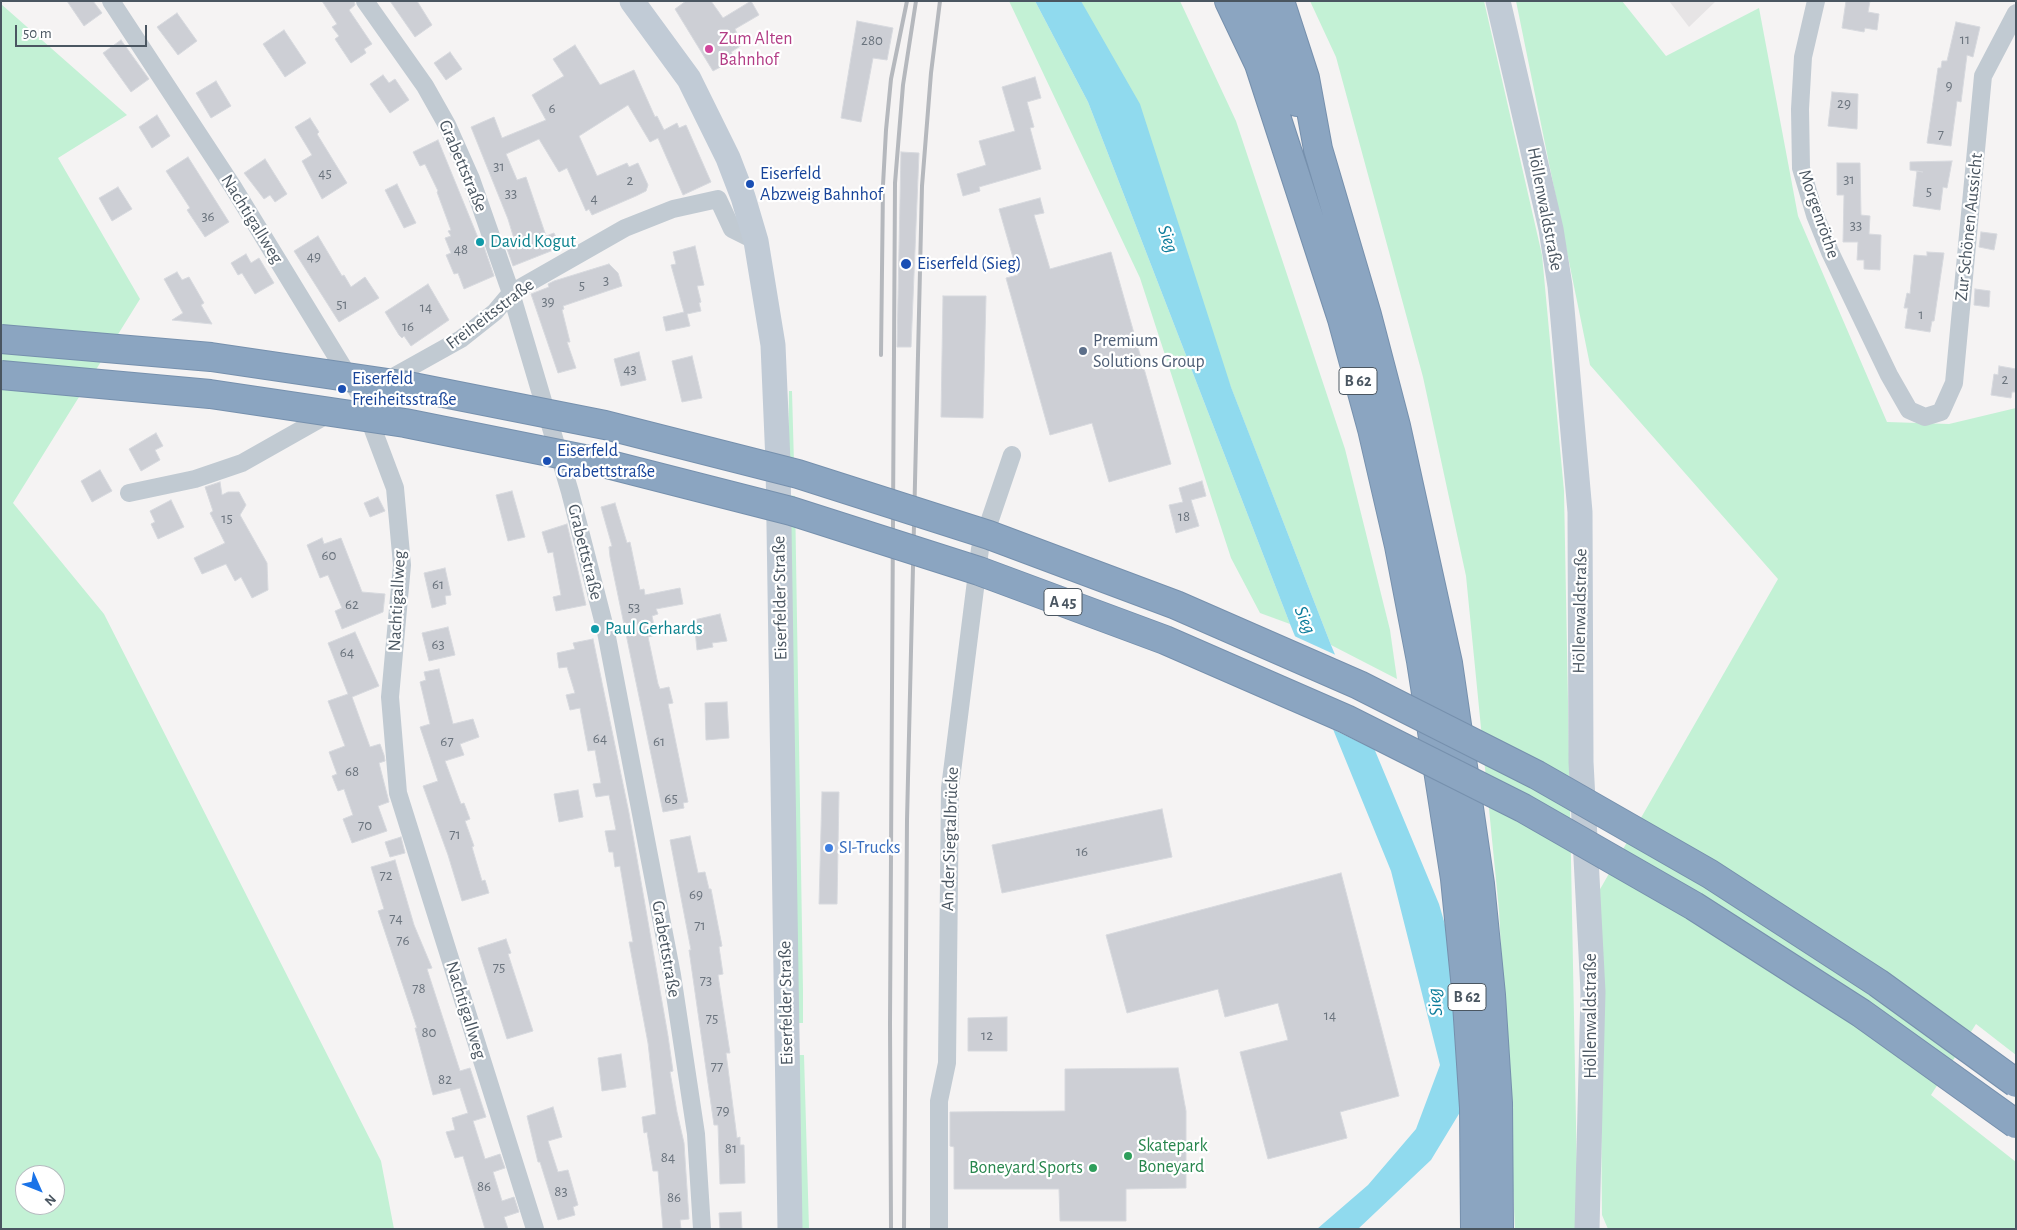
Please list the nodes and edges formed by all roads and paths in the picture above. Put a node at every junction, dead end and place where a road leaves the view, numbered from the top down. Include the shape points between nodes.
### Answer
1 (111, 1) edge
2 (365, 1) edge
3 (632, 1) edge
4 (1229, 1) edge
5 (1252, 1) edge
6 (1280, 1) edge
7 (1498, 1) edge
8 (1816, 1) edge
9 (2016, 13) edge
10 (1318, 149) junction
11 (756, 241) junction
12 (511, 293) junction
13 (1, 339) edge
14 (1, 375) edge
15 (360, 395) junction
16 (1909, 410) joint
17 (1012, 455) dead end
18 (129, 493) dead end
19 (2016, 1082) edge
20 (2016, 1124) edge
21 (1487, 1226) edge
22 (535, 1229) edge
23 (702, 1229) edge
24 (790, 1229) edge
25 (939, 1229) edge
26 (1587, 1229) edge

1 - 15 street, Nachtigallweg via 233,187
2 - 12 street, Grabettstraße via 425,86 447,125 471,179
3 - 11 main road, Eiserfelder Straße via 690,79 716,130 743,197
4 - 21 highway, B 62 via 1259,64 1342,319 1399,546 1455,879
5 - 10 highway, B 62
6 - 10 highway, B 62 via 1305,78
7 - 26 main road, Höllenwaldstraße via 1538,171 1560,286 1580,512 1581,762 1593,992
8 - 16 street, Morgenröthe via 1803,57 1801,168 1830,252
9 - 16 street, Zur Schönen Aussicht via 1983,76 1954,383 1941,412 1925,416
10 - 21 highway, B 62 via 1396,426 1448,663 1480,884 1491,995 1498,1103
11 - 12 street, Freiheitsstraße via 732,229 718,199 673,209 625,228
11 - 24 main road, Eiserfelder Straße via 773,345 778,462
12 - 15 street, Freiheitsstraße via 495,312 461,339
12 - 23 street, Grabettstraße via 570,492 606,632 672,975 696,1134
13 - 19 highway, A 45, bridge via 211,357 428,390 605,425 788,472 989,534 1176,605 1359,685 1537,775 1710,874 1878,983
14 - 20 highway, A 45, bridge via 210,394 405,423 599,462 791,511 998,578 1164,640 1346,719 1523,808 1719,922 1861,1012
15 - 18 street, Freiheitsstraße via 242,463 195,479
15 - 22 street, Nachtigallweg via 395,488 402,556 390,698 398,793
17 - 25 street, An der Siegtalbrücke via 980,549 950,788 947,1063 939,1100

